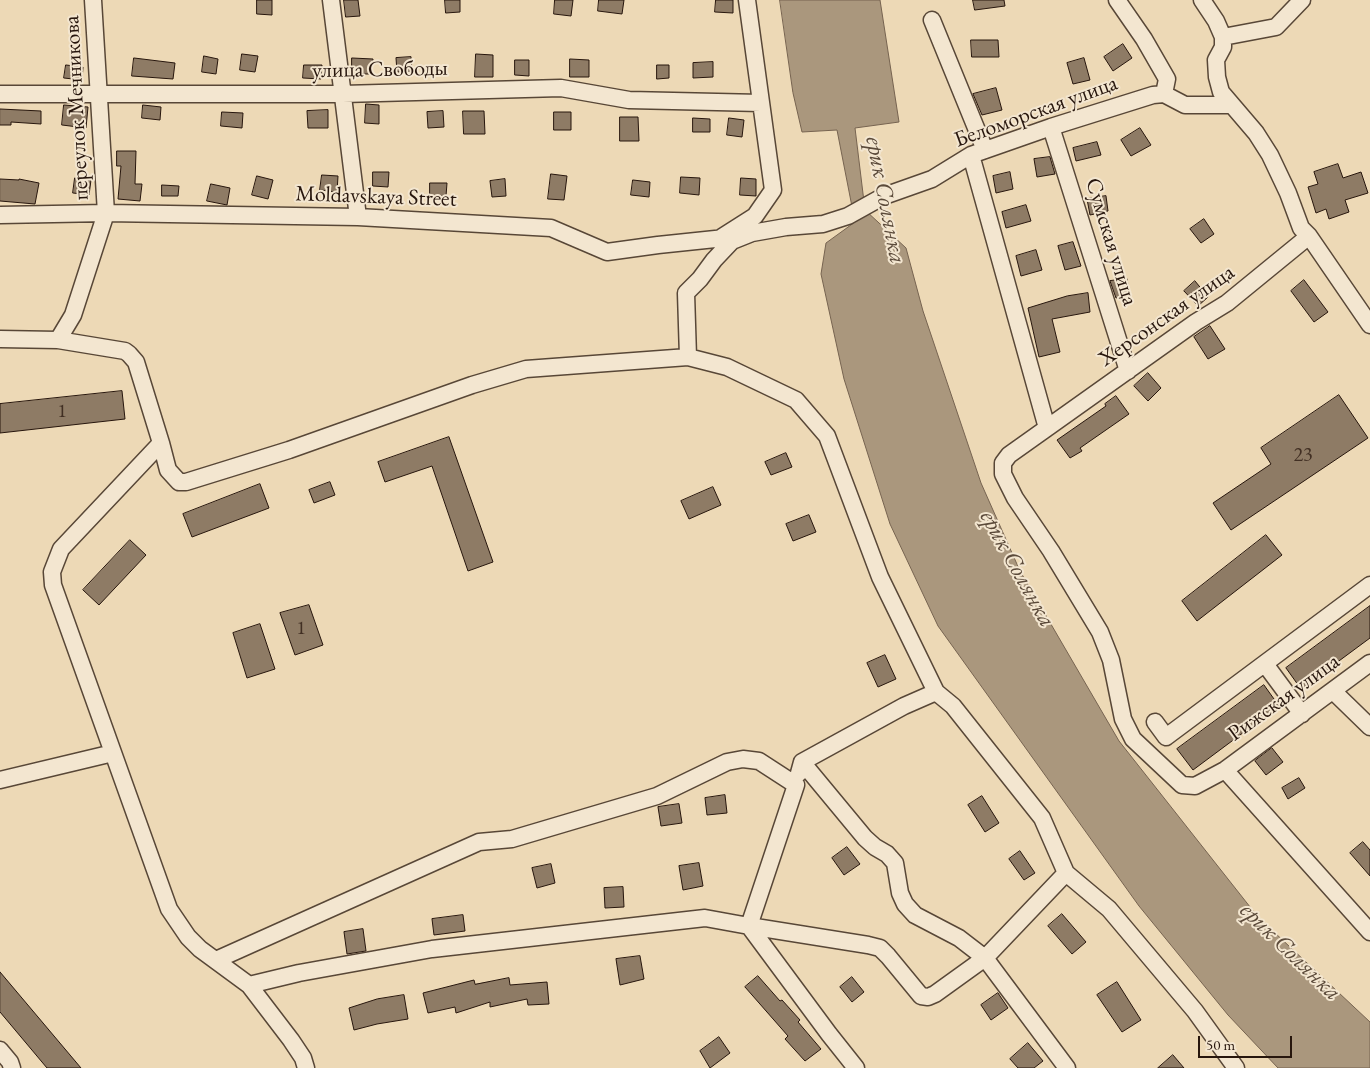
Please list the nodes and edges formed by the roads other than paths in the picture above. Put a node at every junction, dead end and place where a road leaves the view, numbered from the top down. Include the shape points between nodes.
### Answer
1 (93, 0) edge
2 (331, 0) edge
3 (748, 0) edge
4 (1117, 0) edge
5 (1202, 0) edge
6 (1302, 0) edge
7 (932, 20) dead end
8 (1224, 37) junction
9 (0, 94) edge
10 (98, 94) junction
11 (343, 94) junction
12 (1164, 94) junction
13 (761, 103) junction
14 (1232, 105) junction
15 (1051, 127) junction
16 (978, 152) junction
17 (106, 214) junction
18 (0, 215) edge
19 (358, 217) junction
20 (744, 236) junction
21 (1309, 236) junction
22 (720, 238) junction
23 (1370, 325) edge
24 (0, 339) edge
25 (58, 340) junction
26 (688, 357) junction
27 (1128, 371) junction
28 (1047, 428) junction
29 (161, 443) junction
30 (1370, 585) edge
31 (1370, 663) edge
32 (1264, 664) junction
33 (1334, 691) junction
34 (936, 692) junction
35 (1302, 714) junction
36 (1155, 722) dead end
37 (1370, 727) edge
38 (113, 753) junction
39 (802, 762) junction
40 (1225, 770) junction
41 (0, 780) edge
42 (796, 785) junction
43 (1066, 874) junction
44 (749, 926) junction
45 (1370, 932) edge
46 (985, 958) junction
47 (216, 960) junction
48 (249, 985) junction
49 (0, 1050) edge
50 (12, 1068) edge
51 (306, 1068) edge
52 (856, 1068) edge
53 (1067, 1068) edge
54 (1236, 1068) edge

1 - 10 street, переулок Мечникова
2 - 11 street
3 - 13 street
4 - 12 street via 1167,79
5 - 8 street
6 - 8 street via 1276,27
7 - 16 street
8 - 14 street via 1216,60 1217,77 1221,92
9 - 10 street, улица Свободы
10 - 11 street, улица Свободы
10 - 17 street, переулок Мечникова
11 - 13 street, улица Свободы via 561,88 629,100
11 - 19 street
12 - 14 street via 1185,104
12 - 15 street, Беломорская улица
13 - 22 street via 773,190 755,216
14 - 21 street via 1270,155 1302,228
15 - 16 street, Беломорская улица
15 - 27 street, Сумская улица
16 - 20 street, Беломорская улица via 932,179 884,196 848,216 824,224 786,227
16 - 28 street
17 - 18 street, Moldavskaya Street
17 - 19 street, Moldavskaya Street
17 - 25 street via 73,315
19 - 22 street, Moldavskaya Street via 551,228 607,252
20 - 22 street, Moldavskaya Street
20 - 26 street, Беломорская улица via 732,241 686,293
21 - 23 street
21 - 27 street, Херсонская улица via 1227,303
24 - 25 street
25 - 29 street via 129,354 136,362
26 - 29 street via 526,369 186,482 178,482 168,470
26 - 34 street via 727,367 796,400 827,436 880,578
27 - 28 street, Херсонская улица
28 - 40 street, Херсонская улица via 1009,455 1003,463 1003,474 1100,632 1111,660 1128,730 1133,739 1182,785 1195,786
29 - 38 street via 69,539 61,549 52,572 53,585
30 - 32 street
31 - 33 street, Рижская улица
32 - 35 street
32 - 36 street via 1166,737
33 - 35 street, Рижская улица
33 - 37 street
34 - 39 street
34 - 43 street via 953,706 1042,818
35 - 40 street, Рижская улица
38 - 41 street
38 - 47 street via 169,909 200,949
39 - 42 street
39 - 46 street via 865,838 895,863 900,893 915,915 959,938
40 - 45 street
42 - 44 street
42 - 47 street via 759,761 727,762 657,796 512,838 479,842
43 - 46 street
43 - 54 street via 1109,909 1195,1011
44 - 46 street via 880,948 924,997 935,994
44 - 48 street via 705,918 432,949
44 - 52 street
46 - 53 street
47 - 48 street
48 - 51 street via 291,1040
49 - 50 street

